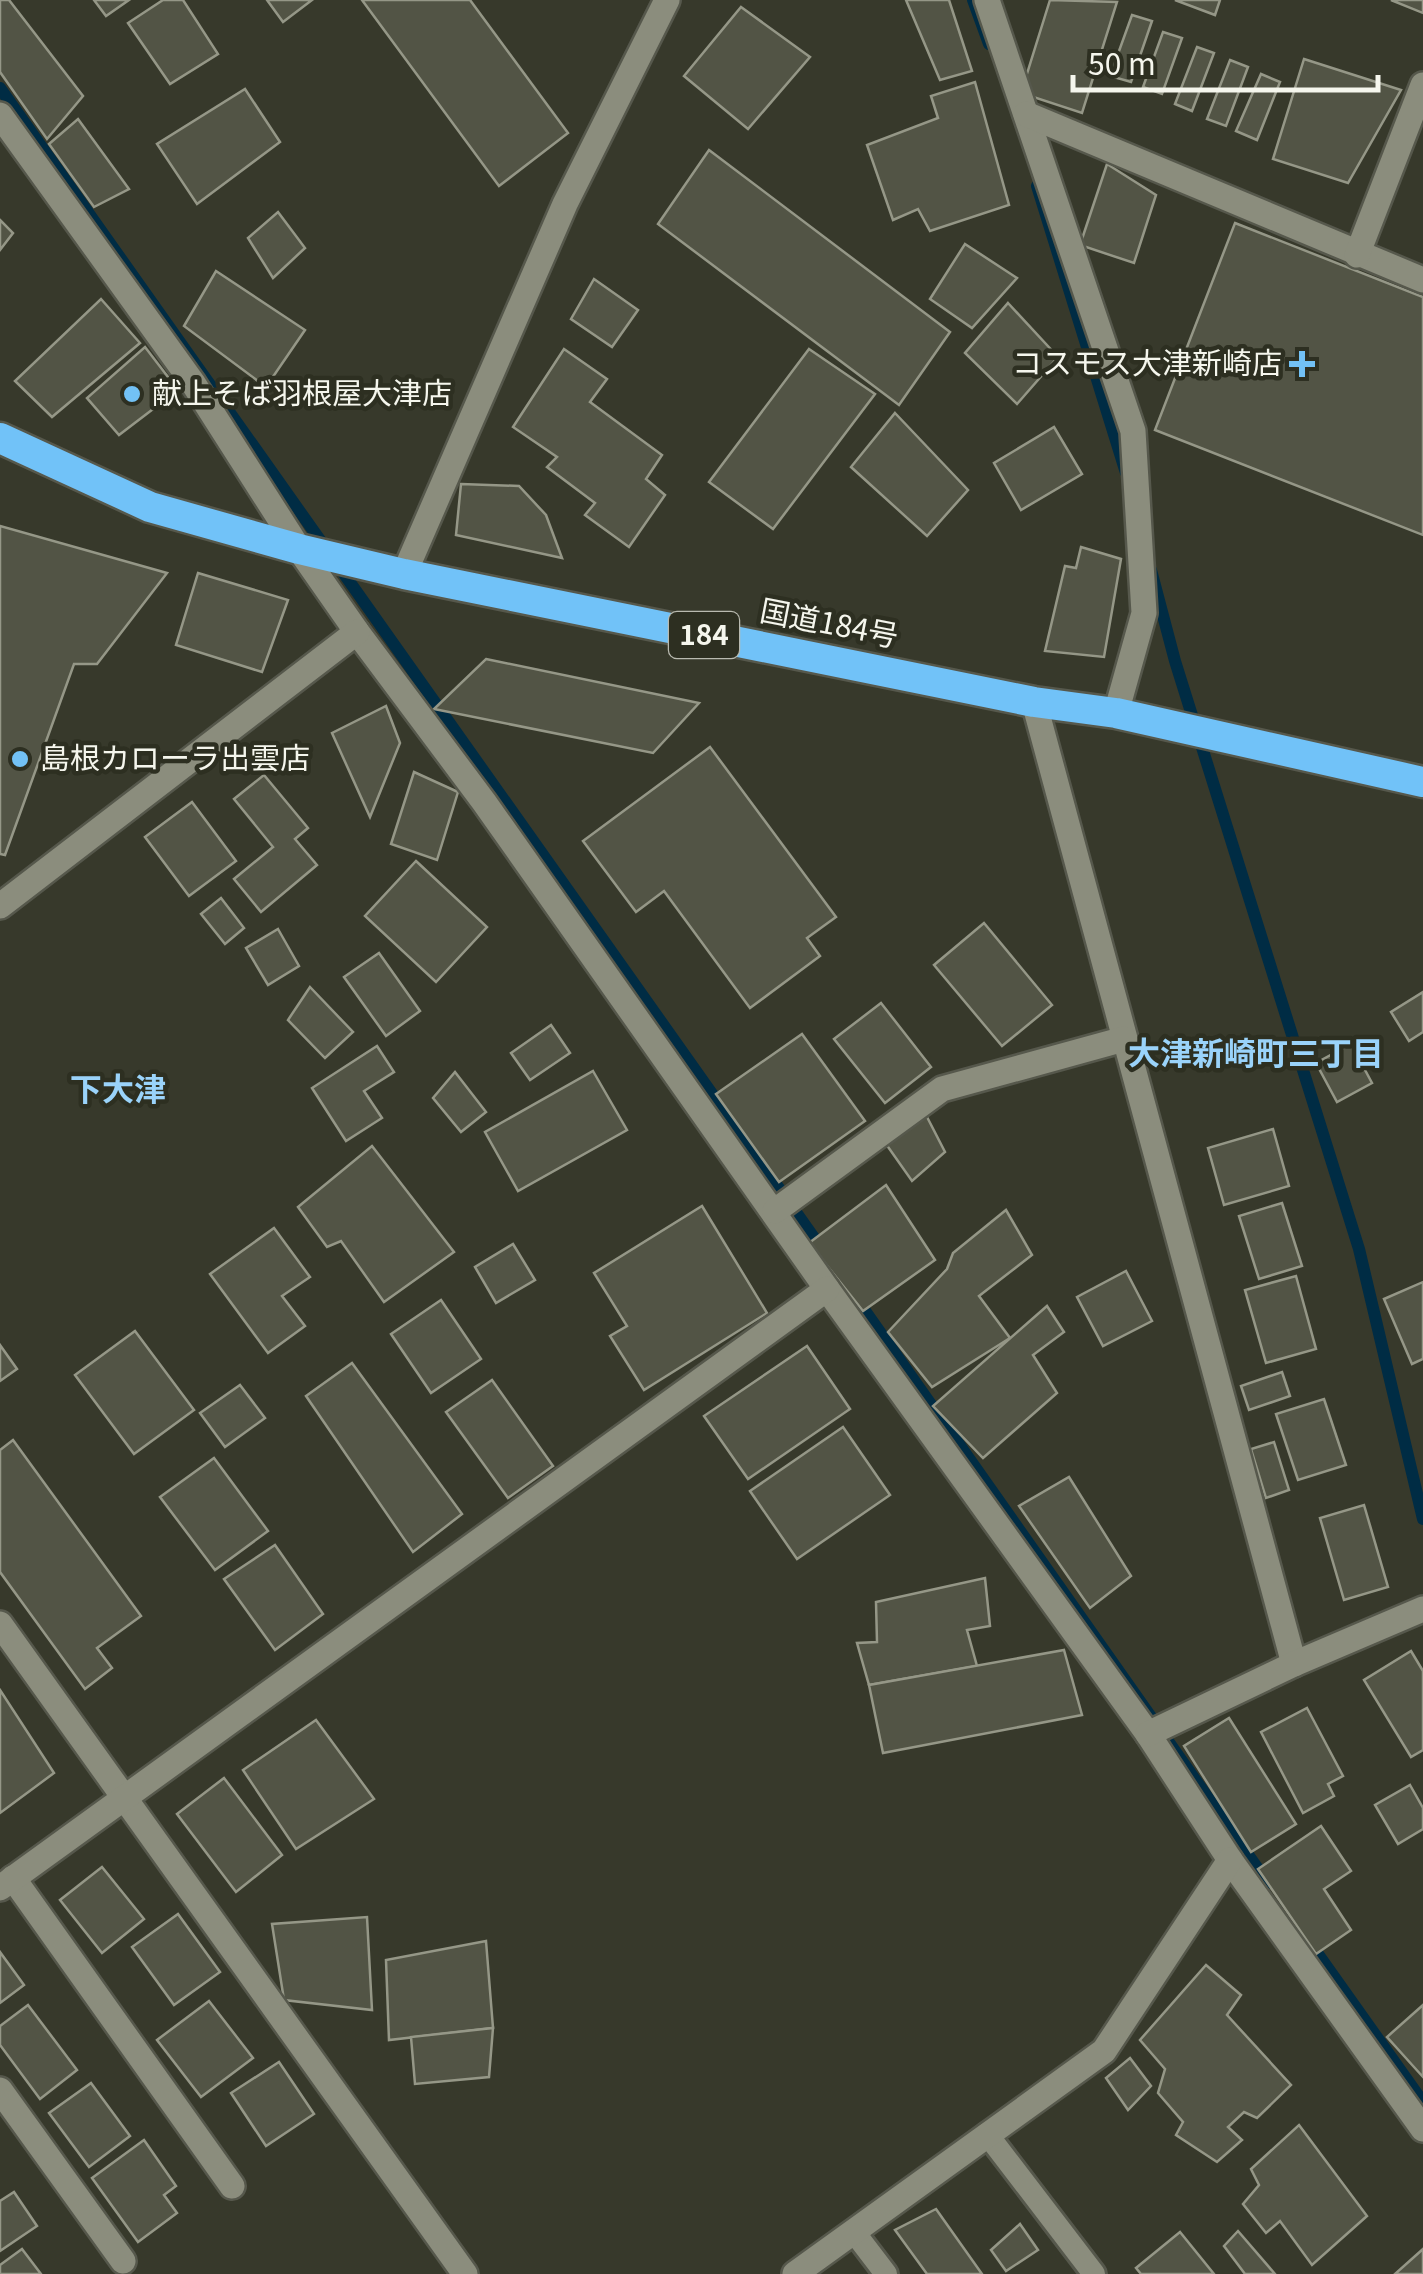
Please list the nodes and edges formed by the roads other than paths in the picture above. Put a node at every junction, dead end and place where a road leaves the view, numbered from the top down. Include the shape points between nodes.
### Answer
1 (667, 0) edge
2 (987, 0) edge
3 (1423, 85) edge
4 (1026, 114) junction
5 (0, 115) edge
6 (1357, 254) junction
7 (1423, 280) edge
8 (0, 438) edge
9 (299, 549) junction
10 (404, 574) junction
11 (357, 632) junction
12 (1034, 702) junction
13 (1116, 714) junction
14 (1423, 782) edge
15 (0, 906) edge
16 (1124, 1039) junction
17 (775, 1211) junction
18 (827, 1289) junction
19 (1423, 1610) edge
20 (0, 1624) edge
21 (1294, 1664) junction
22 (1148, 1734) junction
23 (123, 1797) junction
24 (1230, 1860) junction
25 (6, 1883) edge
26 (0, 2090) edge
27 (1423, 2130) edge
28 (987, 2134) junction
29 (232, 2186) dead end
30 (854, 2232) junction
31 (123, 2261) dead end
32 (465, 2274) edge
33 (795, 2274) edge
34 (886, 2274) edge
35 (1094, 2274) edge

1 - 10 street via 565,204
2 - 4 street
3 - 6 street
4 - 6 street
4 - 13 street via 1133,430 1144,613
5 - 9 street via 193,383
6 - 7 street
8 - 9 highway, 国道184号 / 184 via 150,507
9 - 10 highway, 国道184号 / 184
9 - 11 street
10 - 12 highway, 国道184号 / 184
11 - 15 street
11 - 17 street
12 - 13 highway, 国道184号 / 184
12 - 16 street
13 - 14 highway, 国道184号 / 184
16 - 17 street via 942,1089
16 - 21 street
17 - 18 street
18 - 22 street
18 - 23 street
19 - 21 street
20 - 23 street
21 - 22 street
22 - 24 street
23 - 25 street
23 - 32 street
24 - 27 street
24 - 28 street via 1104,2051
25 - 29 street
26 - 31 street
28 - 30 street
28 - 35 lane
30 - 33 street
30 - 34 lane

